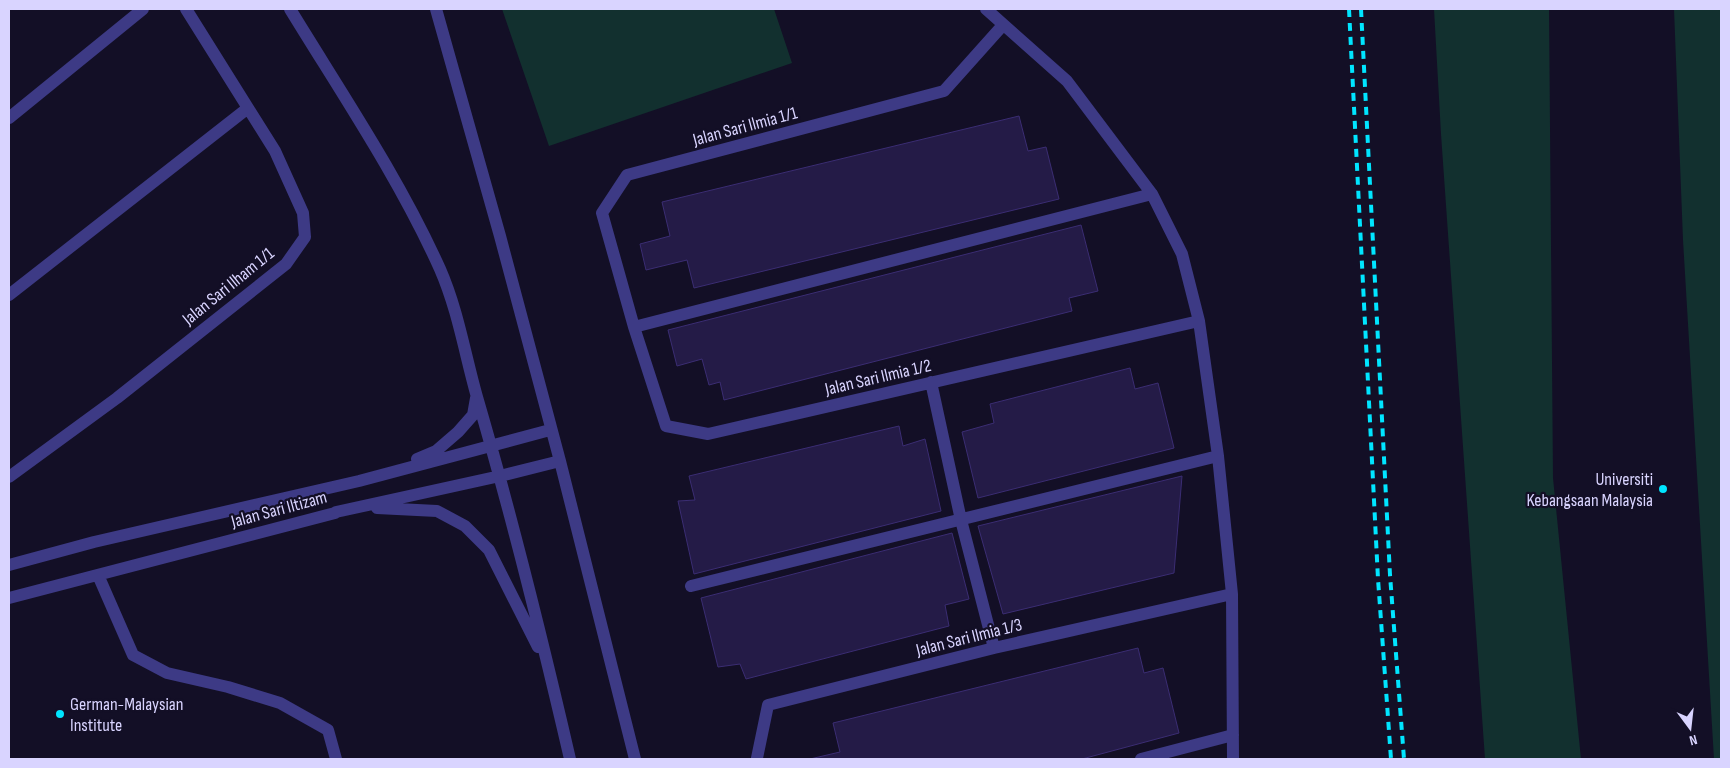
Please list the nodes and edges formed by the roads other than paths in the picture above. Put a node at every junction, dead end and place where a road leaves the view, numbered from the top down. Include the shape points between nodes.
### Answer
1 (143, 9) edge
2 (186, 9) edge
3 (290, 9) edge
4 (436, 9) edge
5 (986, 9) edge
6 (1002, 25) junction
7 (248, 108) junction
8 (9, 118) edge
9 (1152, 194) junction
10 (9, 295) edge
11 (1199, 321) junction
12 (634, 327) junction
13 (932, 382) junction
14 (477, 395) junction
15 (550, 430) junction
16 (492, 446) junction
17 (1218, 456) junction
18 (560, 461) junction
19 (500, 476) junction
20 (9, 477) edge
21 (358, 481) junction
22 (336, 512) junction
23 (961, 520) junction
24 (9, 565) edge
25 (98, 575) junction
26 (691, 586) dead end
27 (1232, 594) junction
28 (9, 598) edge
29 (994, 648) junction
30 (549, 667) junction
31 (1233, 735) junction
32 (757, 758) edge
33 (336, 759) edge
34 (570, 759) edge
35 (634, 759) edge
36 (1140, 759) edge
37 (1233, 759) edge

1 - 8 street
2 - 7 street, Jalan Sari Ilham 1/1
3 - 14 street via 402,191 441,271 462,334
4 - 15 street
5 - 6 street
6 - 9 street via 1067,81
6 - 12 street, Jalan Sari Ilmia 1/1 via 944,91 627,175 602,213
7 - 10 street
7 - 20 street, Jalan Sari Ilham 1/1 via 275,151 303,213 305,237 286,264 117,398
9 - 11 street via 1182,254
9 - 12 street
11 - 13 street, Jalan Sari Ilmia 1/2
11 - 17 street
12 - 13 street, Jalan Sari Ilmia 1/2 via 666,426 708,434
13 - 23 street
14 - 16 street
14 - 21 street via 473,415 436,451
15 - 16 street, Jalan Sari Iltizam
15 - 18 street
16 - 19 street
16 - 21 street, Jalan Sari Iltizam
17 - 23 street
17 - 27 street
18 - 19 street, Jalan Sari Iltizam
18 - 35 street
19 - 22 street, Jalan Sari Iltizam
19 - 30 street
21 - 24 street, Jalan Sari Iltizam
22 - 25 street, Jalan Sari Iltizam
22 - 30 street via 385,508 437,511 465,526 489,550
23 - 26 street
23 - 29 street
25 - 28 street, Jalan Sari Iltizam
25 - 33 street via 133,655 167,673 280,703 328,730
27 - 29 street, Jalan Sari Ilmia 1/3
27 - 31 street
29 - 32 street, Jalan Sari Ilmia 1/3 via 768,705
30 - 34 street
31 - 36 street
31 - 37 street

